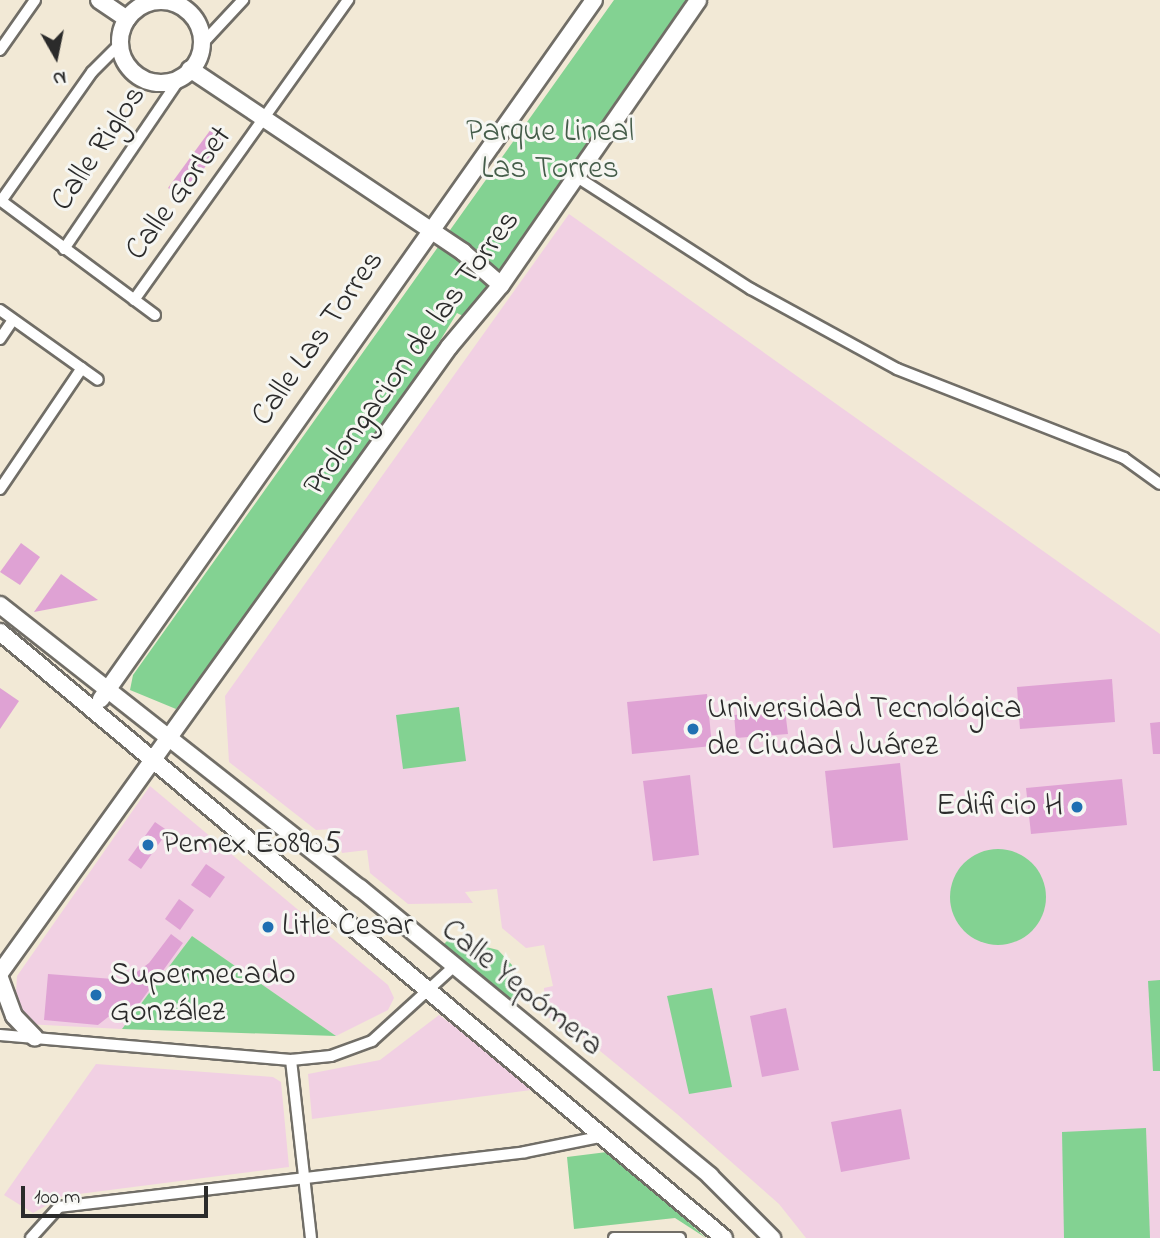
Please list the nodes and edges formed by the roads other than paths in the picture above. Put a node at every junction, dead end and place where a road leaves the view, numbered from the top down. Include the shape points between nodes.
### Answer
1 (35, 0) edge
2 (99, 0) edge
3 (243, 0) edge
4 (348, 0) edge
5 (594, 0) edge
6 (698, 0) edge
7 (148, 2) edge
8 (127, 19) junction
9 (120, 44) junction
10 (201, 45) junction
11 (0, 50) edge
12 (185, 74) junction
13 (267, 119) junction
14 (578, 177) junction
15 (0, 201) edge
16 (430, 231) junction
17 (64, 249) junction
18 (501, 285) junction
19 (134, 300) junction
20 (0, 310) edge
21 (155, 315) dead end
22 (13, 320) junction
23 (0, 339) edge
24 (82, 368) junction
25 (98, 380) dead end
26 (1160, 484) edge
27 (0, 489) edge
28 (0, 605) edge
29 (0, 632) edge
30 (104, 690) junction
31 (103, 715) junction
32 (168, 738) junction
33 (153, 759) junction
34 (451, 969) junction
35 (0, 973) edge
36 (0, 978) edge
37 (428, 990) junction
38 (0, 1035) edge
39 (35, 1038) junction
40 (291, 1060) junction
41 (608, 1135) junction
42 (305, 1179) junction
43 (31, 1238) edge
44 (311, 1238) edge
45 (614, 1238) edge
46 (680, 1238) edge
47 (724, 1238) edge
48 (772, 1238) edge

1 - 11 street
2 - 8 main road
3 - 10 street
4 - 13 street, Calle Gorbet
5 - 16 main road, Calle Las Torres
6 - 14 main road, Prolongacion de las Torres
7 - 8 main road
7 - 10 main road via 185,9
8 - 9 main road
9 - 12 main road via 140,77
9 - 15 street via 92,72
10 - 12 main road
12 - 13 main road
12 - 17 street, Calle Riglos
13 - 16 main road
13 - 19 street, Calle Gorbet
14 - 18 main road, Prolongacion de las Torres
14 - 26 street via 751,289 897,369 1124,458
15 - 17 street
16 - 18 main road
16 - 30 main road, Calle Las Torres
17 - 19 street
18 - 32 main road, Prolongacion de las Torres
19 - 21 street
20 - 22 street
22 - 23 street
22 - 24 street
24 - 25 street
24 - 27 street
28 - 30 main road, Calle Yepómera
29 - 31 main road, Calle Yepómera
30 - 31 main road
30 - 32 main road, Calle Yepómera
31 - 33 main road, Calle Yepómera
32 - 33 main road, Prolongacion de las Torres
32 - 34 main road, Calle Yepómera
33 - 35 main road, Prolongacion de las Torres
33 - 37 main road, Calle Yepómera
34 - 37 street
34 - 48 main road, Calle Yepómera via 710,1176
36 - 39 main road via 14,1016
37 - 40 street via 389,1029 356,1049
37 - 41 main road, Calle Yepómera
38 - 39 street
39 - 40 street
40 - 42 street
41 - 42 street via 525,1152
41 - 47 main road, Calle Yepómera
42 - 43 street via 59,1208
42 - 44 street
45 - 46 street

